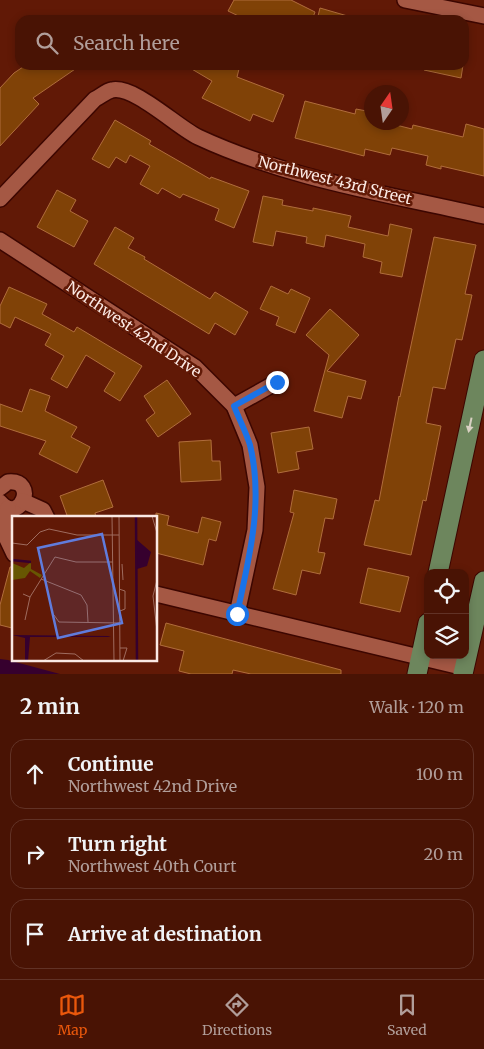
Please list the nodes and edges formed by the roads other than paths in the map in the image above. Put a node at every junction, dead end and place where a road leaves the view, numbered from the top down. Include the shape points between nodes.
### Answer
1 (405, 0) edge
2 (484, 16) edge
3 (0, 199) edge
4 (484, 216) edge
5 (0, 240) edge
6 (484, 360) edge
7 (277, 382) dead end
8 (234, 406) junction
9 (0, 488) edge
10 (23, 501) junction
11 (4, 505) edge
12 (46, 516) edge
13 (12, 550) edge
14 (439, 569) edge
15 (484, 583) edge
16 (158, 594) edge
17 (237, 614) junction
18 (424, 642) edge
19 (419, 666) edge
20 (464, 671) edge

1 - 2 street
3 - 4 street, Northwest 43rd Street via 95,99 112,90 128,92 196,136 250,159 315,178
5 - 8 street, Northwest 42nd Drive via 194,367
6 -> 14 main road
7 - 8 street
8 - 17 street, Northwest 42nd Drive via 250,445 257,488 255,530
9 - 10 street via 8,482 16,483 24,492
10 - 11 street via 17,507
10 - 12 street via 43,510
11 - 13 street via 3,532
15 - 20 main road
16 - 17 street
17 - 19 street
18 - 19 main road
19 - 20 street

